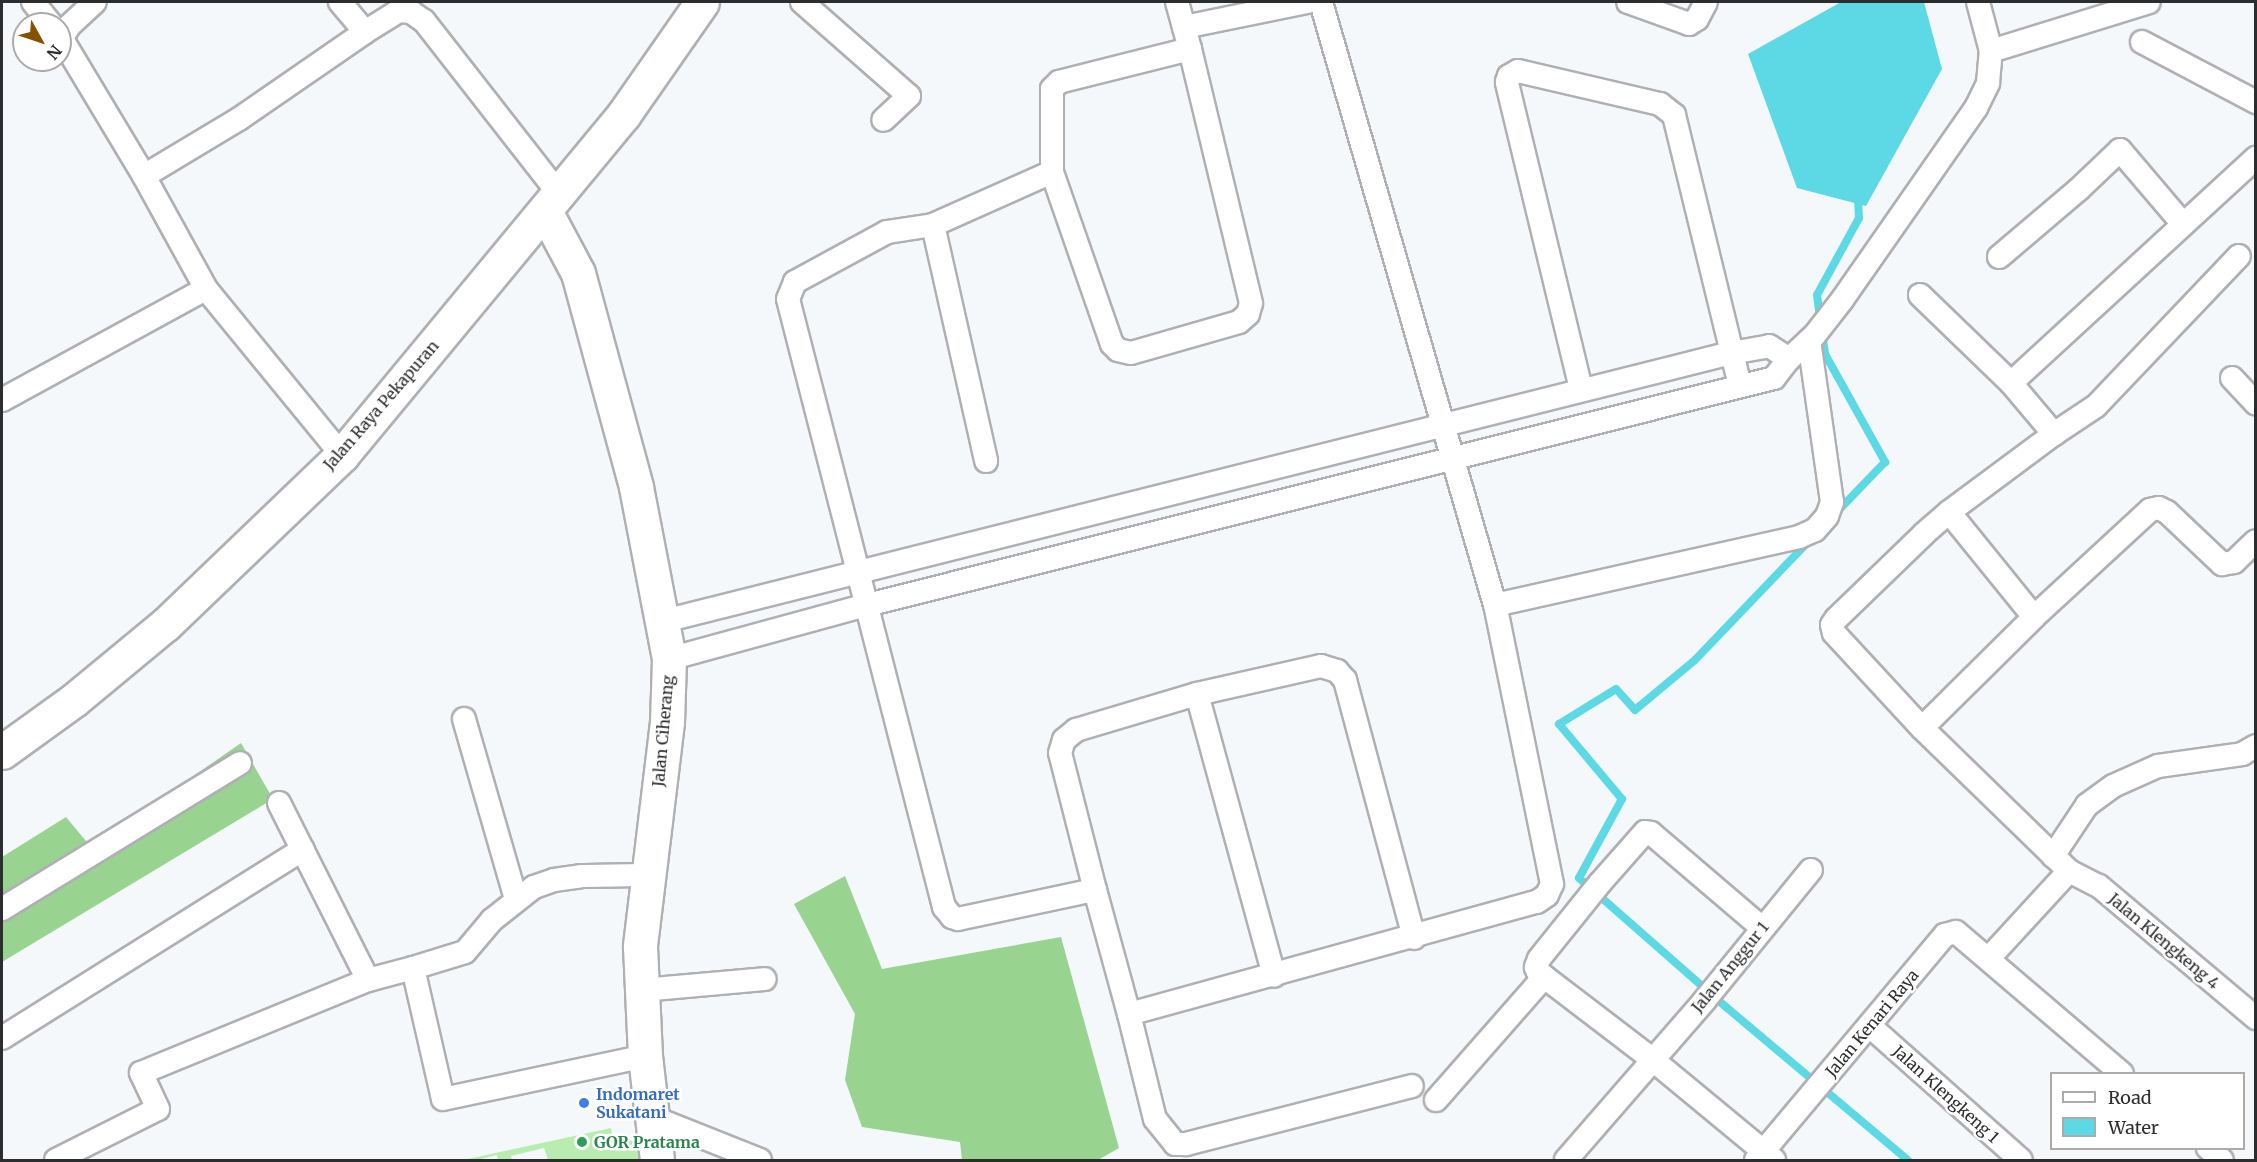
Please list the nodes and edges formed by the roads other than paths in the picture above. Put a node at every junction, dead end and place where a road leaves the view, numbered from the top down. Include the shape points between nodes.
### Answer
1 (95, 2) edge
2 (340, 2) edge
3 (702, 2) edge
4 (802, 2) edge
5 (1177, 2) edge
6 (1307, 2) edge
7 (1321, 2) edge
8 (1628, 2) edge
9 (1706, 2) edge
10 (1978, 2) edge
11 (2149, 2) edge
12 (2111, 7) edge
13 (72, 23) edge
14 (1184, 27) junction
15 (365, 32) junction
16 (2142, 42) dead end
17 (1190, 49) junction
18 (1991, 51) junction
19 (72, 55) edge
20 (2256, 102) edge
21 (884, 120) dead end
22 (2256, 158) edge
23 (1052, 172) junction
24 (144, 176) junction
25 (552, 203) junction
26 (2183, 224) junction
27 (933, 225) junction
28 (2239, 256) dead end
29 (1999, 257) dead end
30 (206, 289) junction
31 (1920, 296) dead end
32 (1811, 339) junction
33 (1731, 352) junction
34 (1789, 359) junction
35 (2232, 378) dead end
36 (2011, 383) junction
37 (1740, 386) junction
38 (1581, 389) junction
39 (2, 400) edge
40 (2256, 404) edge
41 (1445, 426) junction
42 (2054, 434) junction
43 (342, 455) junction
44 (1453, 458) junction
45 (986, 461) dead end
46 (1949, 512) junction
47 (2256, 541) edge
48 (859, 572) junction
49 (867, 605) junction
50 (1495, 605) junction
51 (2034, 617) junction
52 (664, 621) junction
53 (669, 659) junction
54 (1197, 694) junction
55 (464, 719) dead end
56 (1922, 728) junction
57 (2256, 746) edge
58 (2, 752) edge
59 (240, 763) dead end
60 (279, 802) dead end
61 (303, 849) junction
62 (2061, 863) junction
63 (1810, 872) dead end
64 (647, 875) junction
65 (1095, 890) junction
66 (516, 899) junction
67 (2, 909) edge
68 (1761, 927) junction
69 (1414, 938) junction
70 (1989, 958) junction
71 (413, 968) junction
72 (1274, 976) junction
73 (1544, 977) junction
74 (765, 979) dead end
75 (368, 980) junction
76 (642, 990) junction
77 (1129, 1014) junction
78 (2255, 1017) edge
79 (1870, 1027) junction
80 (2, 1038) edge
81 (645, 1056) junction
82 (1653, 1060) junction
83 (2120, 1072) edge
84 (1412, 1086) dead end
85 (1436, 1100) dead end
86 (652, 1117) junction
87 (2209, 1150) edge
88 (1765, 1157) edge
89 (56, 1161) edge
90 (657, 1161) edge
91 (760, 1161) edge
92 (1566, 1161) edge
93 (2021, 1161) edge
94 (2222, 1161) edge

1 - 13 street
2 - 15 street
3 - 25 main road, Jalan Raya Pekapuran via 624,114
4 - 21 street via 909,96
5 - 14 street
6 - 14 street
7 - 41 street
8 - 9 street via 1689,24 1697,19
10 - 18 street
11 - 12 street
12 - 18 street
14 - 17 street
15 - 24 street via 239,119
15 - 25 street via 398,11 411,12 424,21
16 - 20 street
17 - 23 street via 1055,85 1050,95
17 - 23 street via 1251,303 1248,314 1239,322 1131,353 1118,350 1112,344
18 - 32 street via 1988,83 1976,108
19 - 24 street
22 - 26 street
23 - 27 street
24 - 30 street
25 - 43 main road, Jalan Raya Pekapuran
25 - 52 main road, Jalan Ciherang via 578,273 636,487
26 - 29 street via 2120,150
26 - 36 street
27 - 45 street
27 - 48 street via 886,232 795,282 789,290 788,299
28 - 42 street via 2097,406
30 - 39 street
30 - 43 street
31 - 36 street
32 - 34 street
32 - 50 street via 1832,502 1815,530
33 - 34 street via 1769,345
33 - 37 street
33 - 38 street
33 - 38 street via 1674,115 1660,104 1518,71 1507,82
34 - 37 street via 1774,378
35 - 40 street
36 - 42 street
37 - 44 street
38 - 41 street
41 - 44 street
41 - 48 street
42 - 46 street
43 - 58 main road, Jalan Raya Pekapuran via 166,624 74,700
44 - 49 street
44 - 50 street
46 - 51 street
46 - 56 street, Jalan Klengkeng 4 via 1832,626 1834,633
47 - 51 street via 2234,562 2222,564 2167,512 2159,508 2150,510
48 - 49 street
48 - 52 street
49 - 53 street
49 - 65 street via 947,912 958,919
50 - 69 street via 1552,884 1547,895 1537,902
51 - 56 street
52 - 53 main road, Jalan Ciherang
53 - 64 main road, Jalan Ciherang via 667,722
54 - 65 street via 1076,730 1064,740 1060,753
54 - 69 street via 1321,666 1336,671 1345,680
54 - 72 street
55 - 66 street
56 - 62 street, Jalan Klengkeng 4
57 - 62 street via 2242,754 2158,766 2113,786 2087,805
59 - 67 street
60 - 61 street
61 - 75 street
61 - 80 street
62 - 70 street
62 - 78 street, Jalan Klengkeng 4 via 2100,886
63 - 68 street, Jalan Anggur 1
64 - 66 street via 554,880
64 - 76 main road, Jalan Ciherang via 640,946
65 - 77 street
66 - 71 street via 465,952
68 - 73 street via 1651,833 1645,832 1539,959 1536,967
68 - 82 street, Jalan Anggur 1
69 - 72 street
70 - 79 street, Jalan Kenari Raya via 1956,932 1945,935
70 - 83 street
71 - 75 street
71 - 81 street via 442,1099
72 - 77 street
73 - 82 street
73 - 85 street
74 - 76 street
75 - 89 street via 141,1073 158,1109
76 - 81 main road, Jalan Ciherang
77 - 84 street via 1155,1119 1175,1144
79 - 88 street, Jalan Kenari Raya
79 - 93 street, Jalan Klengkeng 1
81 - 86 main road, Jalan Ciherang
82 - 88 street
82 - 92 street, Jalan Anggur 1
86 - 90 main road, Jalan Ciherang
86 - 91 street
87 - 94 street

